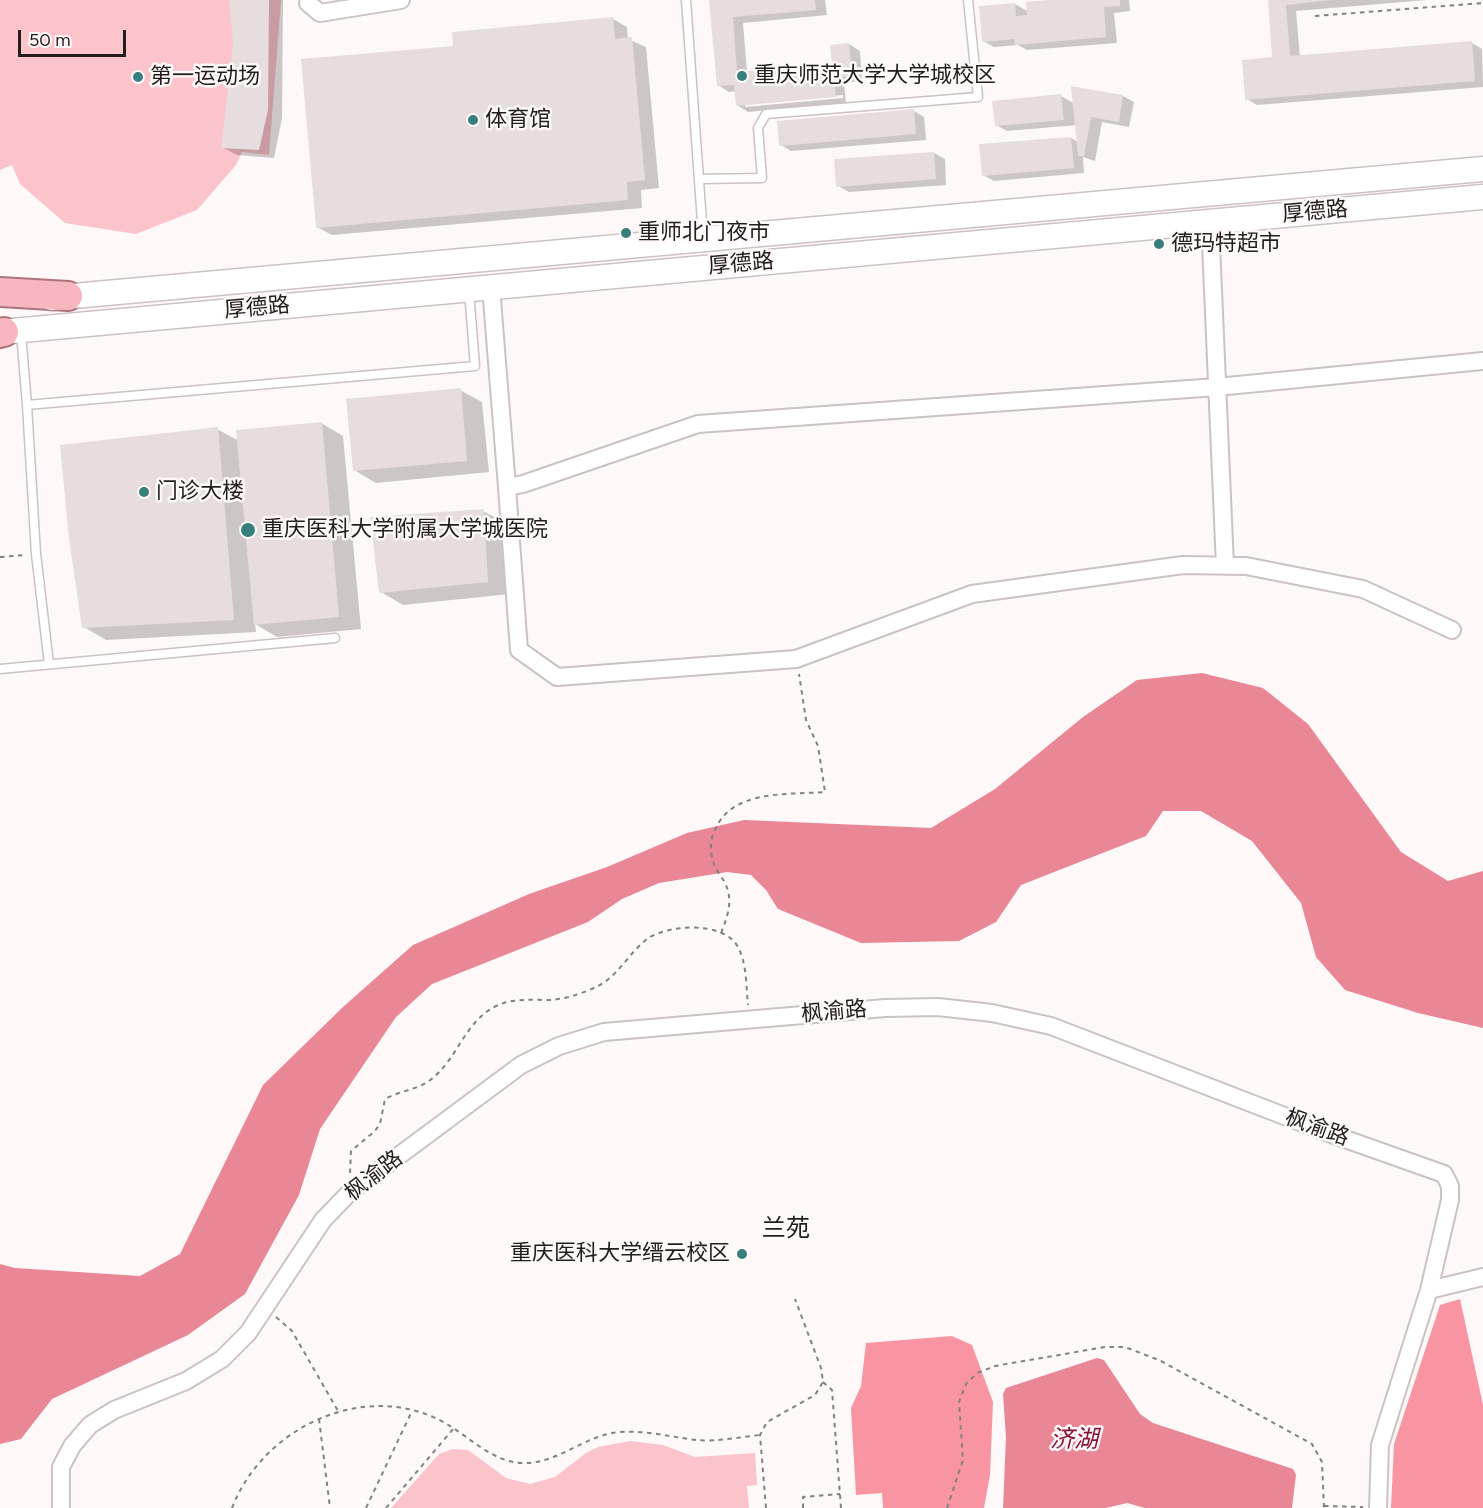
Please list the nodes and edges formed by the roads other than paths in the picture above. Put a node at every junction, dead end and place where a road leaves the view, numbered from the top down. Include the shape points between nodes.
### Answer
1 (402, 0) edge
2 (686, 0) edge
3 (968, 0) edge
4 (308, 2) edge
5 (1483, 169) edge
6 (699, 179) junction
7 (1483, 197) edge
8 (1210, 221) junction
9 (704, 240) junction
10 (480, 288) junction
11 (0, 292) edge
12 (68, 296) junction
13 (0, 302) edge
14 (6, 332) edge
15 (1483, 362) edge
16 (1217, 387) junction
17 (27, 405) junction
18 (507, 487) junction
19 (1226, 566) junction
20 (1452, 630) dead end
21 (335, 638) dead end
22 (49, 664) junction
23 (0, 669) edge
24 (1483, 1277) edge
25 (1429, 1290) junction
26 (1378, 1507) edge
27 (61, 1508) edge

1 - 4 street via 320,13
2 - 6 lane
3 - 6 lane via 978,97 766,114 758,128 762,178
5 - 9 main road, 厚德路
6 - 9 lane
7 - 8 main road, 厚德路
8 - 10 main road, 厚德路
8 - 16 street
9 - 12 main road, 厚德路
10 - 14 main road, 厚德路
10 - 17 lane via 475,366
10 - 18 street
11 - 12 highway
12 - 13 main road, 厚德路
14 - 17 lane
15 - 16 street
16 - 18 street via 698,424
16 - 19 street
17 - 22 lane via 36,554
18 - 19 street via 519,650 557,676 796,659 972,594 1183,565
19 - 20 street via 1363,589
21 - 22 lane
22 - 23 lane
24 - 25 street
25 - 26 street, 枫渝路 via 1380,1445
25 - 27 street, 枫渝路 via 1450,1200 1450,1185 1444,1174 1052,1026 938,1007 604,1032 559,1046 521,1065 350,1192 323,1220 248,1333 222,1359 186,1381 114,1410 90,1425 61,1467

